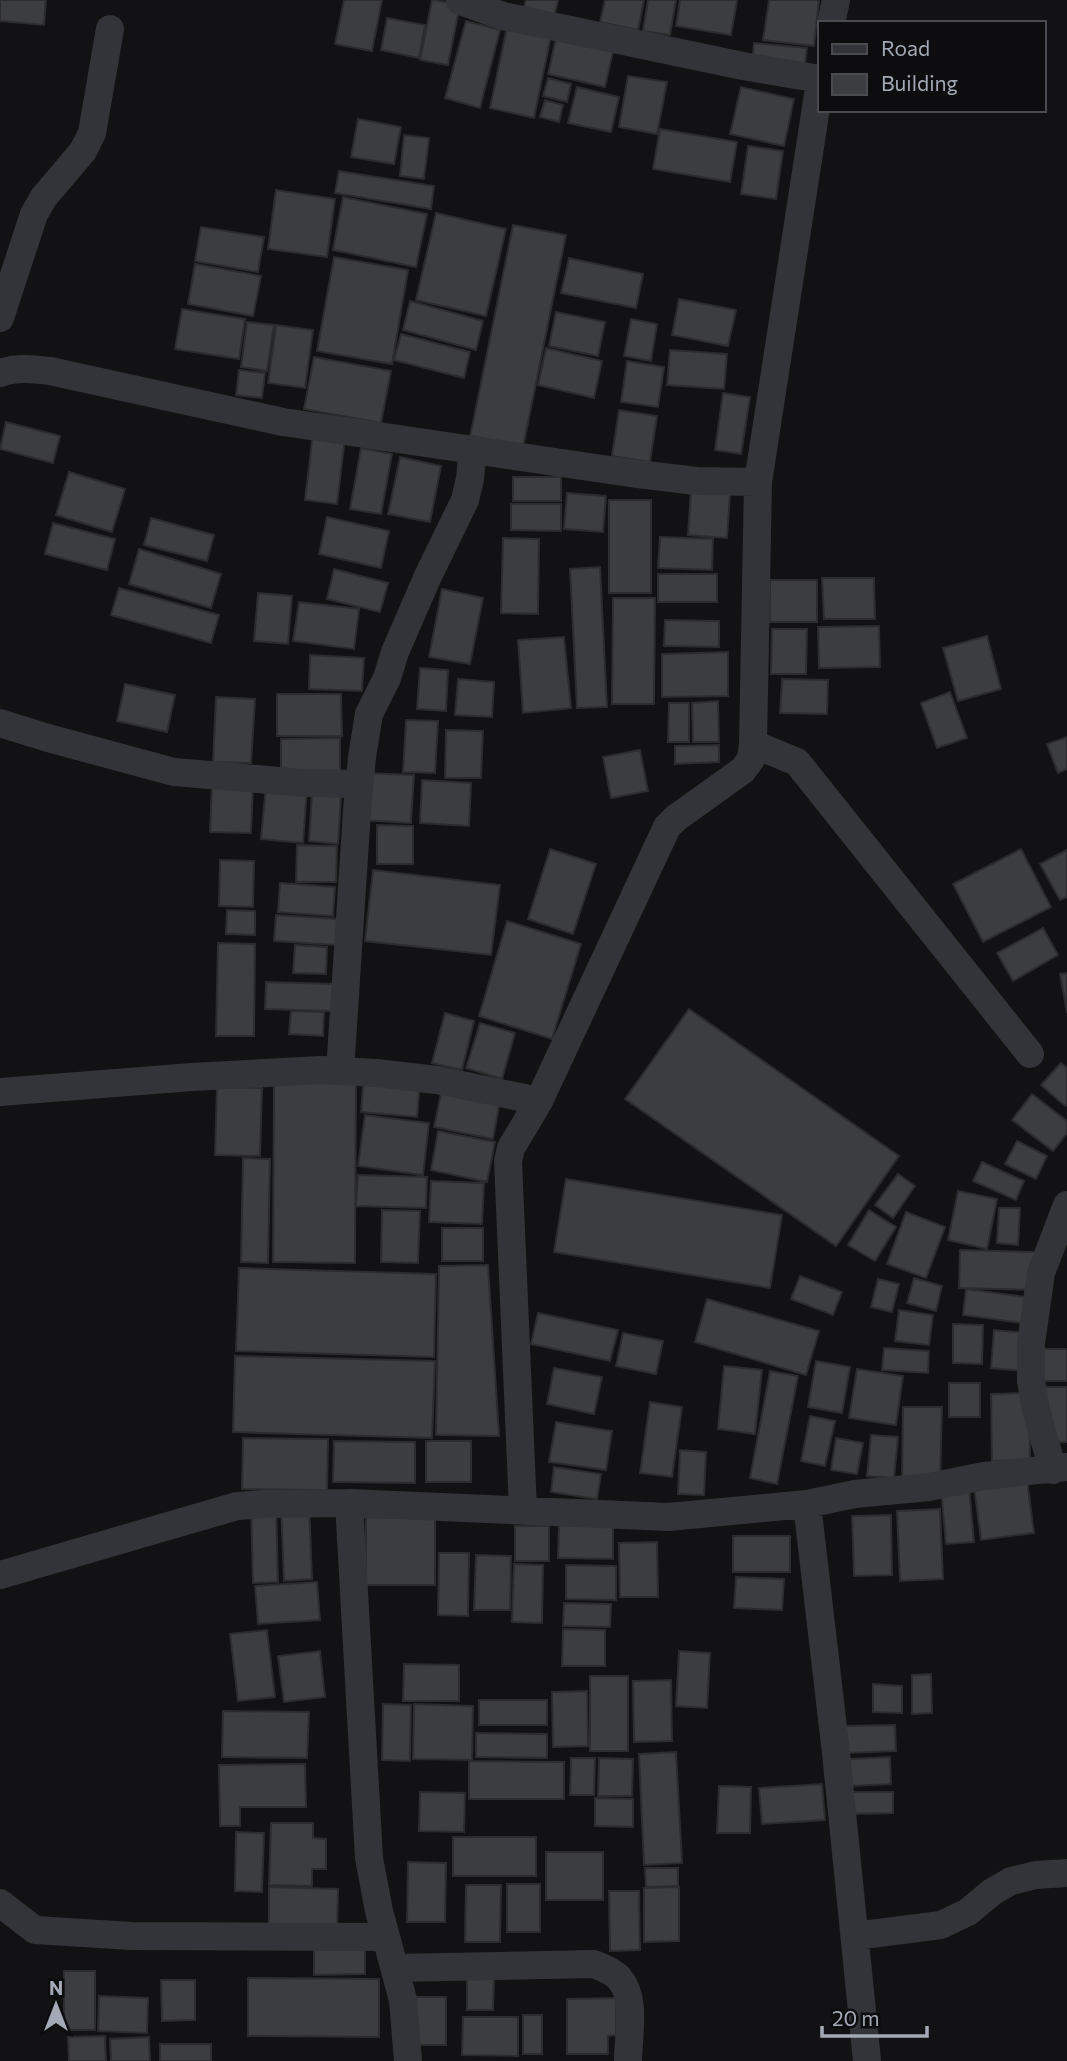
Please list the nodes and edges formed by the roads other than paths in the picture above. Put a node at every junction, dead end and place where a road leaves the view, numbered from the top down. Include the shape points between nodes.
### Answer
1 (836, 0) edge
2 (460, 1) edge
3 (831, 21) edge
4 (110, 29) dead end
5 (818, 80) edge
6 (818, 93) edge
7 (0, 318) edge
8 (0, 373) edge
9 (473, 449) junction
10 (758, 482) junction
11 (0, 723) edge
12 (753, 744) junction
13 (359, 784) junction
14 (1030, 1054) dead end
15 (340, 1071) junction
16 (0, 1092) edge
17 (539, 1101) junction
18 (1067, 1205) edge
19 (1060, 1469) edge
20 (349, 1503) junction
21 (807, 1504) junction
22 (523, 1510) junction
23 (0, 1575) edge
24 (1067, 1873) edge
25 (0, 1903) edge
26 (855, 1936) junction
27 (386, 1937) junction
28 (395, 1968) junction
29 (408, 2061) edge
30 (628, 2061) edge
31 (867, 2061) edge

1 - 3 street
2 - 5 street via 503,16
4 - 7 street via 92,133 38,206
6 - 10 street
8 - 9 street via 28,368 50,371 283,422
9 - 10 street via 696,481
9 - 13 street via 464,500 369,714
10 - 12 street
11 - 13 street via 174,772
12 - 14 street via 797,762
12 - 17 street via 751,759 743,770 667,827
13 - 15 street
15 - 16 street
15 - 17 street via 437,1080
17 - 22 street via 508,1161
18 - 19 street via 1041,1273 1031,1343 1036,1410
19 - 21 street
20 - 22 street
20 - 23 street via 237,1506
20 - 27 street via 369,1858
21 - 22 street via 668,1517
21 - 26 street
24 - 26 street via 1011,1881 941,1925
25 - 27 street via 35,1930 131,1936
26 - 31 street
27 - 28 street
28 - 29 street
28 - 30 street via 594,1964 611,1971 625,1987

